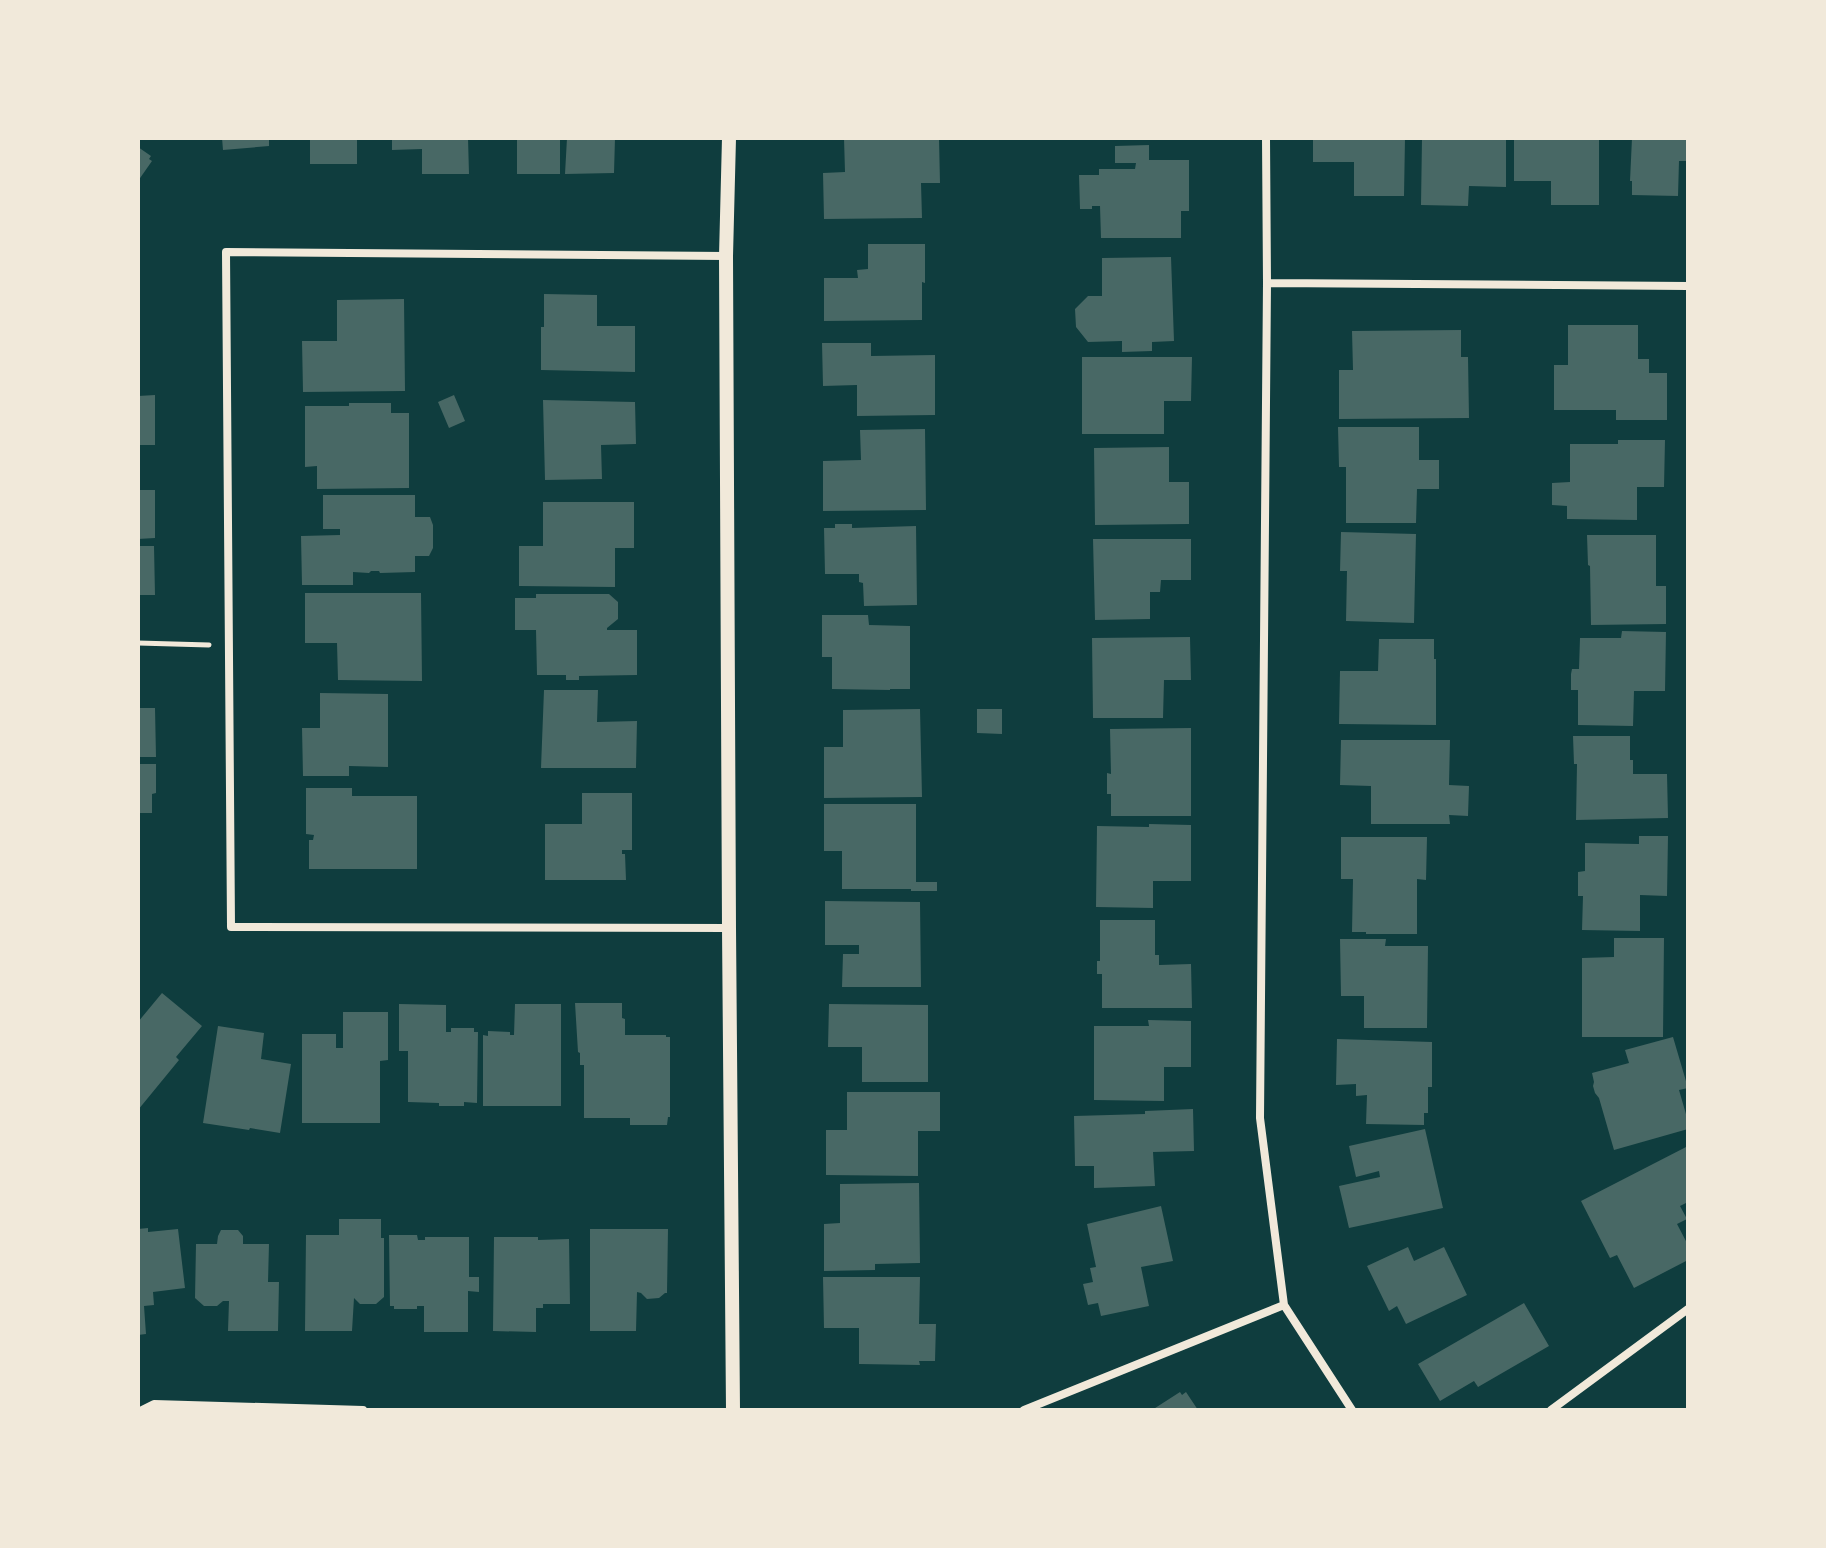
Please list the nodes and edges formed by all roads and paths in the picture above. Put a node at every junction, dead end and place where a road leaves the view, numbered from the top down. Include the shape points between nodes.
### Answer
1 (729, 138) edge
2 (1266, 138) edge
3 (726, 256) junction
4 (1267, 283) junction
5 (1688, 286) edge
6 (138, 643) edge
7 (229, 645) junction
8 (729, 928) junction
9 (1284, 1305) junction
10 (1688, 1309) edge
11 (142, 1410) edge
12 (363, 1410) edge
13 (733, 1410) edge
14 (1024, 1410) edge
15 (1352, 1410) edge
16 (1551, 1410) edge

1 - 3 street
2 - 4 street
3 - 7 street via 226,252
3 - 8 street
4 - 5 street
4 - 9 street via 1260,1118
6 - 7 path
7 - 8 street via 231,927
8 - 13 street
9 - 14 street
9 - 15 street
10 - 16 street
11 - 12 street via 154,1404

